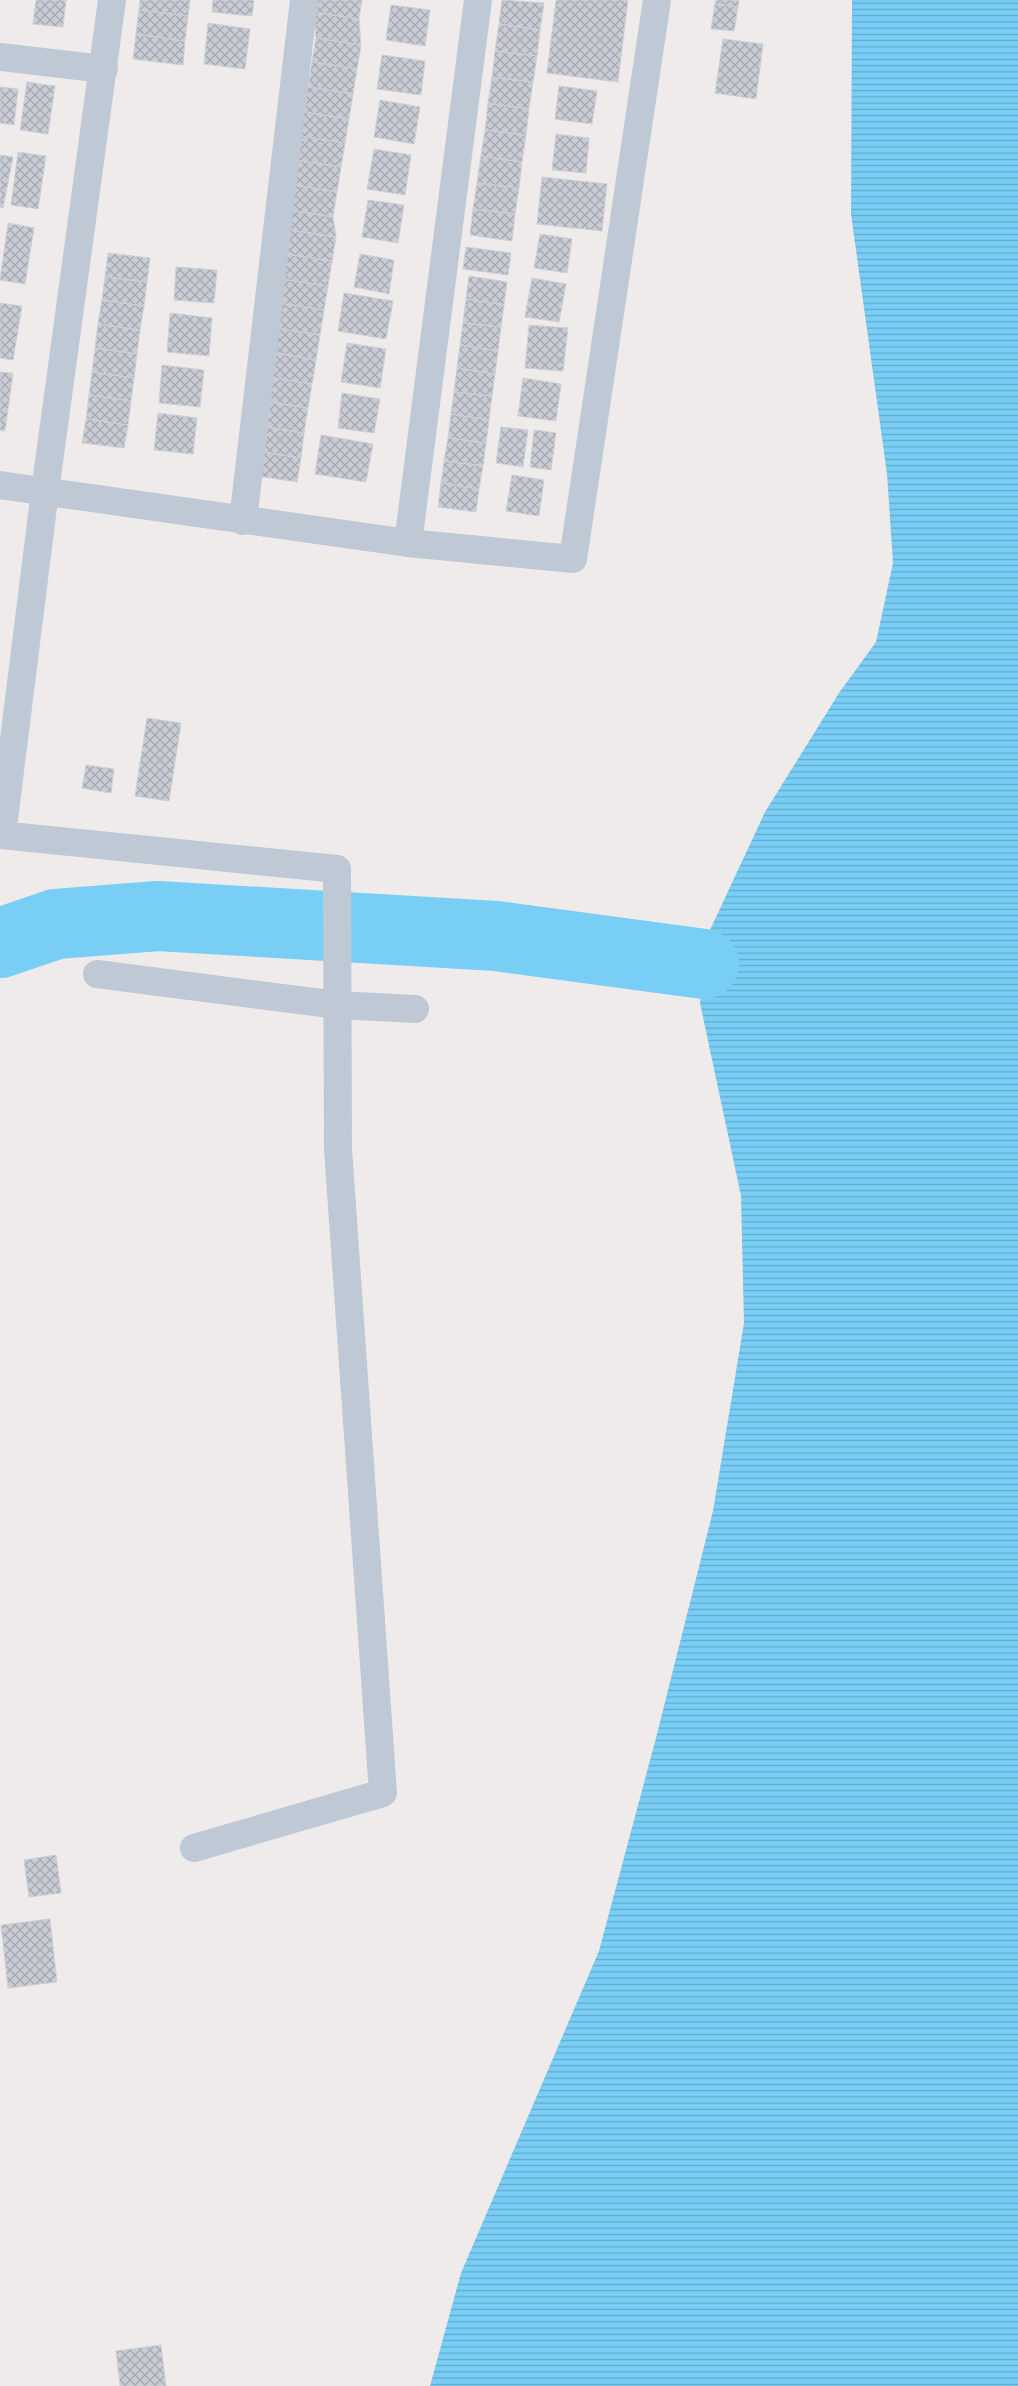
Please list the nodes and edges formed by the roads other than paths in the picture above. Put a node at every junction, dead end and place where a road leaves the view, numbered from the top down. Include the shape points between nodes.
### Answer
1 (112, 0) edge
2 (304, 0) edge
3 (478, 0) edge
4 (657, 0) edge
5 (0, 57) edge
6 (104, 69) junction
7 (0, 485) edge
8 (45, 491) junction
9 (243, 521) junction
10 (408, 544) junction
11 (1, 835) edge
12 (97, 974) dead end
13 (337, 1005) junction
14 (414, 1009) dead end
15 (194, 1848) dead end

1 - 6 street
2 - 9 street
3 - 10 street
4 - 10 street via 573,559
5 - 6 street
6 - 8 street
7 - 8 street
8 - 9 street
8 - 11 street
9 - 10 street
11 - 13 street via 337,869
12 - 13 street
13 - 14 street
13 - 15 street via 338,1149 383,1793

